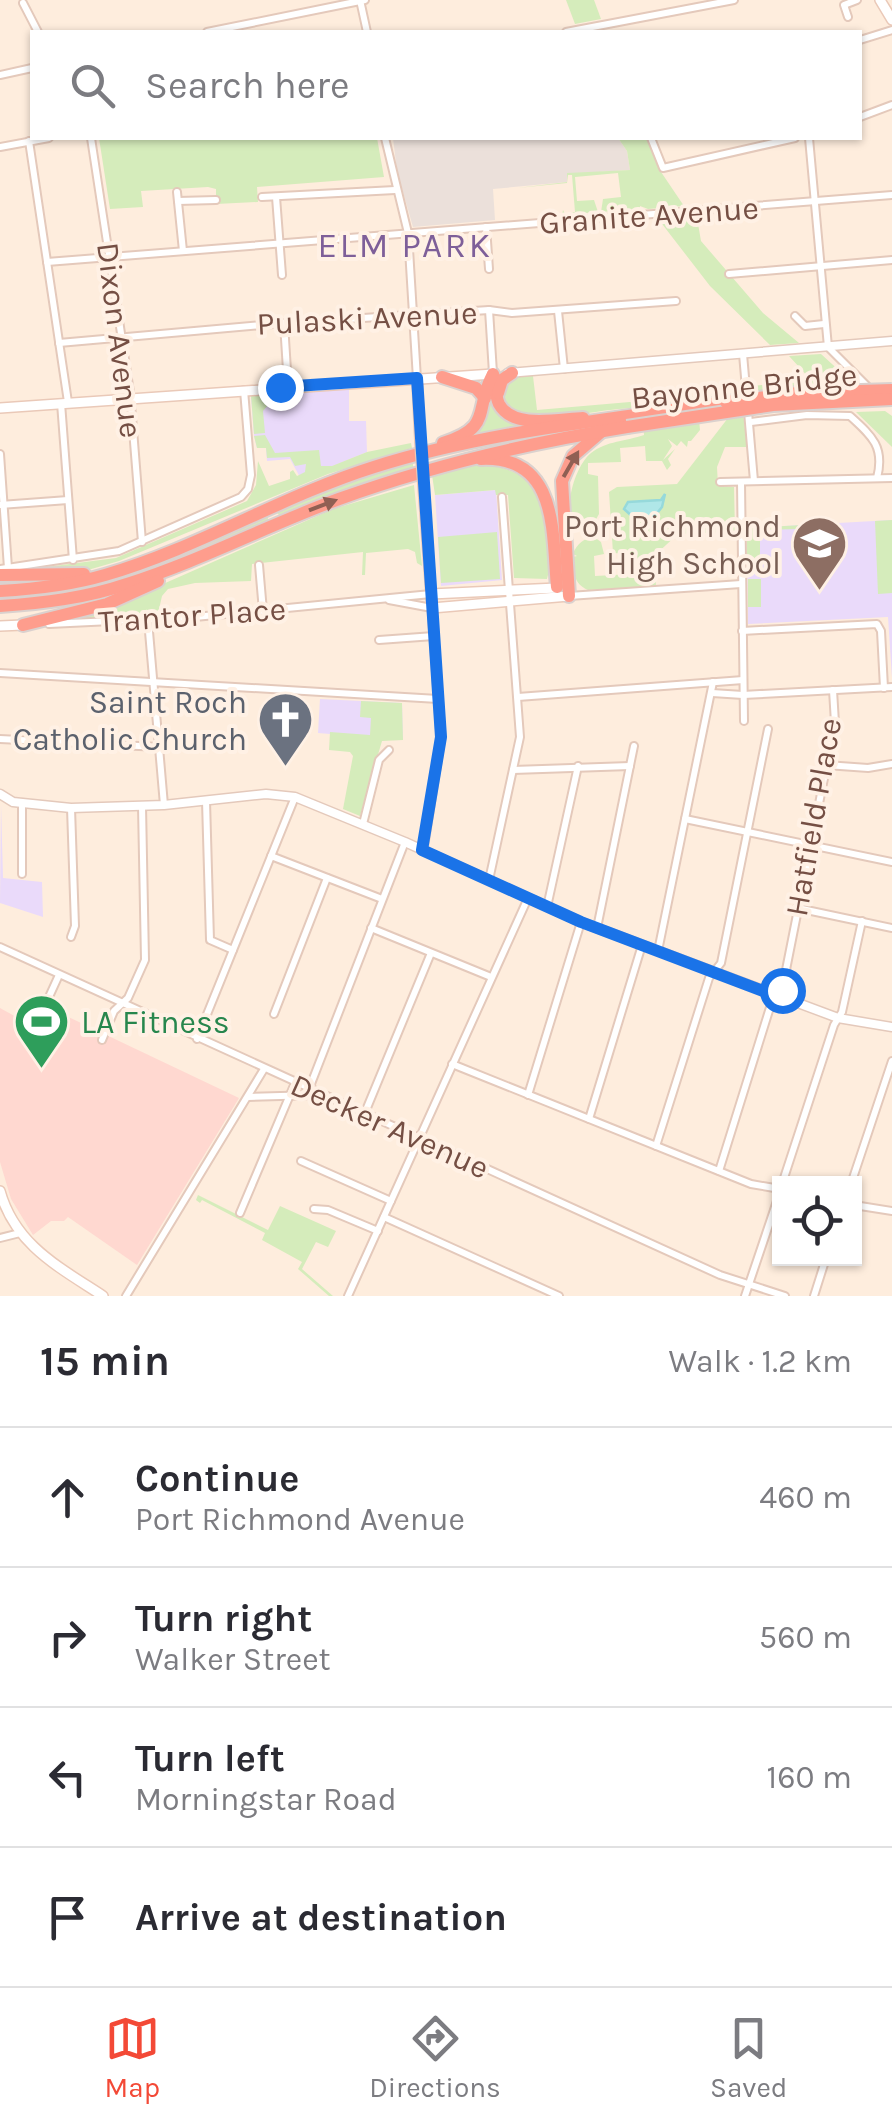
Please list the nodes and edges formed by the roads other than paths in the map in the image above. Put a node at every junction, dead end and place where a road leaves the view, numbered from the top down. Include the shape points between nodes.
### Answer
1 (362, 0) edge
2 (734, 0) edge
3 (858, 0) edge
4 (880, 0) edge
5 (23, 3) dead end
6 (848, 18) dead end
7 (892, 20) edge
8 (37, 30) edge
9 (217, 30) edge
10 (367, 30) edge
11 (577, 30) edge
12 (892, 30) edge
13 (862, 39) edge
14 (30, 68) edge
15 (0, 75) edge
16 (892, 106) edge
17 (862, 116) edge
18 (39, 140) edge
19 (91, 140) edge
20 (385, 140) edge
21 (652, 140) edge
22 (787, 140) edge
23 (809, 140) edge
24 (29, 142) junction
25 (0, 147) edge
26 (396, 190) junction
27 (177, 192) dead end
28 (276, 196) junction
29 (892, 196) edge
30 (262, 197) dead end
31 (216, 200) dead end
32 (178, 202) junction
33 (814, 202) junction
34 (486, 227) junction
35 (408, 234) junction
36 (280, 243) junction
37 (183, 251) junction
38 (110, 257) junction
39 (892, 260) edge
40 (47, 262) junction
41 (820, 266) junction
42 (489, 269) dead end
43 (729, 274) dead end
44 (282, 275) dead end
45 (676, 301) dead end
46 (490, 310) junction
47 (558, 310) junction
48 (414, 315) junction
49 (795, 316) dead end
50 (284, 323) junction
51 (824, 324) junction
52 (122, 336) junction
53 (892, 342) edge
54 (59, 343) junction
55 (828, 346) junction
56 (743, 354) junction
57 (564, 369) junction
58 (512, 373) junction
59 (493, 374) junction
60 (442, 377) junction
61 (417, 378) junction
62 (288, 386) junction
63 (244, 389) junction
64 (892, 390) edge
65 (130, 397) junction
66 (892, 399) edge
67 (492, 400) junction
68 (65, 403) junction
69 (0, 408) edge
70 (892, 409) edge
71 (751, 422) junction
72 (626, 423) junction
73 (603, 431) junction
74 (0, 454) edge
75 (396, 460) junction
76 (454, 461) junction
77 (877, 478) junction
78 (892, 478) edge
79 (754, 481) junction
80 (720, 482) dead end
81 (741, 482) junction
82 (502, 497) dead end
83 (68, 500) junction
84 (2, 505) edge
85 (142, 542) junction
86 (234, 543) junction
87 (73, 560) junction
88 (136, 564) junction
89 (259, 565) dead end
90 (3, 571) edge
91 (741, 584) junction
92 (0, 591) edge
93 (561, 593) junction
94 (431, 594) junction
95 (510, 596) junction
96 (383, 599) junction
97 (0, 606) edge
98 (432, 608) junction
99 (263, 610) junction
100 (148, 620) junction
101 (23, 624) junction
102 (0, 626) edge
103 (742, 631) junction
104 (434, 636) junction
105 (379, 640) dead end
106 (0, 673) edge
107 (743, 680) junction
108 (153, 682) junction
109 (713, 682) junction
110 (888, 688) edge
111 (834, 690) junction
112 (712, 693) junction
113 (743, 695) junction
114 (518, 697) junction
115 (438, 699) junction
116 (744, 721) dead end
117 (768, 729) dead end
118 (0, 739) edge
119 (634, 746) dead end
120 (158, 747) junction
121 (389, 750) dead end
122 (892, 764) edge
123 (826, 765) junction
124 (578, 766) junction
125 (630, 766) junction
126 (513, 770) junction
127 (0, 794) edge
128 (295, 797) junction
129 (206, 801) junction
130 (22, 803) junction
131 (164, 805) junction
132 (142, 806) junction
133 (71, 808) junction
134 (685, 819) junction
135 (363, 824) junction
136 (747, 832) junction
137 (405, 842) junction
138 (810, 845) junction
139 (422, 850) junction
140 (271, 856) junction
141 (892, 862) edge
142 (22, 874) dead end
143 (327, 878) junction
144 (489, 880) junction
145 (528, 898) junction
146 (382, 899) junction
147 (547, 908) junction
148 (797, 908) junction
149 (862, 921) junction
150 (581, 922) junction
151 (371, 928) junction
152 (597, 928) junction
153 (892, 928) edge
154 (71, 937) dead end
155 (642, 945) junction
156 (0, 947) edge
157 (233, 950) junction
158 (658, 950) junction
159 (431, 953) junction
160 (714, 972) junction
161 (59, 975) junction
162 (491, 977) junction
163 (776, 996) junction
164 (121, 1004) junction
165 (274, 1014) dead end
166 (838, 1018) junction
167 (892, 1028) edge
168 (32, 1034) dead end
169 (197, 1039) junction
170 (102, 1040) dead end
171 (892, 1061) edge
172 (452, 1064) junction
173 (264, 1069) junction
174 (295, 1083) junction
175 (308, 1089) junction
176 (319, 1095) junction
177 (528, 1095) junction
178 (248, 1096) junction
179 (286, 1098) junction
180 (364, 1115) junction
181 (588, 1119) junction
182 (418, 1140) junction
183 (656, 1146) junction
184 (301, 1161) dead end
185 (719, 1171) junction
186 (784, 1176) edge
187 (854, 1176) edge
188 (772, 1187) edge
189 (0, 1191) edge
190 (391, 1200) junction
191 (862, 1206) edge
192 (314, 1209) dead end
193 (892, 1211) edge
194 (240, 1213) dead end
195 (772, 1213) edge
196 (384, 1217) junction
197 (378, 1231) junction
198 (20, 1233) junction
199 (0, 1238) edge
200 (823, 1266) edge
201 (749, 1284) junction
202 (88, 1292) edge
203 (556, 1295) edge
204 (103, 1296) edge
205 (126, 1296) edge
206 (348, 1296) edge
207 (745, 1296) edge
208 (785, 1296) edge
209 (814, 1296) edge

1 - 9 street
1 - 10 street
2 - 11 street
3 - 6 street via 844,5
4 - 7 main road
5 - 8 street
12 - 13 street
14 - 15 street
16 - 17 street
18 - 24 street
19 - 38 street, Dixon Avenue
20 - 26 street
21 - 22 street via 664,168
23 - 33 street
24 - 25 street
24 - 40 street
26 - 28 street
26 - 35 street
27 - 32 street
28 - 30 street
28 - 36 street
29 - 33 street, Granite Avenue
31 - 32 street
32 - 37 street
33 - 34 street, Granite Avenue
33 - 41 street
34 - 35 street, Granite Avenue
34 - 42 street
35 - 36 street, Granite Avenue
35 - 48 street
36 - 37 street, Granite Avenue
36 - 44 street
37 - 38 street, Granite Avenue
38 - 40 street, Granite Avenue
38 - 52 street, Dixon Avenue
39 - 41 street
40 - 54 street
41 - 43 street
41 - 51 street
45 - 47 street, Pulaski Avenue
46 - 47 street, Pulaski Avenue
46 - 48 street, Pulaski Avenue
46 - 59 street
47 - 57 street
48 - 50 street, Pulaski Avenue
48 - 61 street
49 - 51 street via 804,326
50 - 52 street, Pulaski Avenue
50 - 62 street
51 - 55 street
52 - 54 street, Pulaski Avenue
52 - 65 street, Dixon Avenue
53 - 55 street
54 - 68 street
55 - 56 street
55 - 70 street
56 - 57 street
56 - 71 street
57 - 58 street
58 - 59 street
58 - 67 highway
59 - 60 main road
59 - 67 highway
60 - 61 main road
60 - 67 highway
61 - 62 main road
61 - 94 main road, bridge
62 - 63 main road
63 - 65 main road
63 - 85 street via 246,492
64 - 72 highway, Bayonne Bridge, bridge via 778,395
65 - 68 main road
65 - 85 street, Dixon Avenue
66 - 72 highway, Bayonne Bridge, bridge
67 - 72 highway via 521,419 608,416
67 - 75 highway via 466,432
68 - 69 main road
68 - 83 street
71 - 77 street via 847,414 878,445
71 - 79 street
72 - 73 highway, Bayonne Bridge
72 - 75 highway via 505,437
73 - 76 highway, Bayonne Bridge
93 -> 73 highway via 562,481 573,456
74 - 84 street
75 - 88 highway
86 -> 76 highway via 329,502
76 - 93 highway via 502,460 536,482 551,513
77 - 78 street
77 - 79 street
79 - 81 street
80 - 81 street
81 - 91 street
82 - 95 street
83 - 84 street
83 - 87 street
84 - 90 street
85 - 87 street
86 - 97 highway via 108,590
86 - 101 highway via 120,599
87 - 90 street
88 - 90 highway via 84,574
88 - 92 highway via 88,579
89 - 99 street
91 - 93 street, Trantor Place
91 - 103 street
93 - 95 main road, Trantor Place
94 - 95 main road, Trantor Place
94 - 96 street, Trantor Place
94 - 98 main road
95 - 98 main road, Trantor Place
95 - 114 street
96 - 98 street, Trantor Place
96 - 99 street, Trantor Place
98 - 104 street
99 - 100 street, Trantor Place
100 - 101 street, Trantor Place
100 - 108 street
101 - 102 main road, Trantor Place
103 - 107 street
103 - 110 street via 879,625
104 - 105 street
104 - 115 street
106 - 108 street
107 - 109 street
107 - 113 street
108 - 115 street
108 - 120 street
109 - 112 street
109 - 114 street
110 - 111 street
111 - 113 street
111 - 123 street, Hatfield Place
112 - 113 street
112 - 134 street
113 - 116 street
114 - 126 street
115 - 139 street via 440,751
117 - 136 street
118 - 120 street
119 - 125 street
120 - 131 street
121 - 135 street via 379,760
122 - 123 street
123 - 138 street, Hatfield Place
124 - 125 street
124 - 126 street
124 - 147 street
125 - 152 street
126 - 144 street
127 - 130 street
128 - 129 street
128 - 135 street
128 - 140 street
129 - 131 street
129 - 157 street via 210,940
130 - 133 street
130 - 142 street
131 - 132 street
132 - 133 street
132 - 164 street via 145,960
133 - 154 street
134 - 136 street
134 - 158 street
135 - 137 street
136 - 138 street
136 - 160 street
137 - 139 street
137 - 146 street
138 - 141 street
138 - 148 street, Hatfield Place
139 - 144 street
140 - 143 street
140 - 157 street
143 - 146 street
143 - 165 street
144 - 145 street
145 - 147 street
145 - 162 street
146 - 151 street
147 - 150 street
148 - 149 street
148 - 163 street, Hatfield Place
149 - 153 street
149 - 166 street
150 - 152 street
150 - 177 street
151 - 159 street
151 - 175 street
152 - 155 street
155 - 158 street
155 - 181 street
156 - 161 street, Decker Avenue
157 - 169 street
158 - 160 street
159 - 162 street
159 - 180 street
160 - 163 street
160 - 183 street
161 - 164 street, Decker Avenue
161 - 168 street
162 - 172 street
163 - 166 street
163 - 185 street, Hatfield Place
164 - 169 street, Decker Avenue
164 - 170 street
166 - 167 street
166 - 186 street
169 - 173 street, Decker Avenue
171 - 187 street
172 - 177 street
172 - 182 street
173 - 174 street, Decker Avenue
173 - 178 street
174 - 175 street, Decker Avenue
174 - 179 street
175 - 176 street, Decker Avenue
176 - 179 street
176 - 180 street, Decker Avenue
177 - 181 street
178 - 179 street
178 - 205 street
179 - 194 street
180 - 182 street, Decker Avenue
181 - 183 street
182 - 190 street
182 - 201 street, Decker Avenue
183 - 185 street
184 - 190 street
185 - 188 street
189 - 198 main road
190 - 196 street
191 - 193 street
192 - 197 street
195 - 201 street
196 - 197 street
196 - 203 street
197 - 206 street
198 - 199 street
198 - 202 main road
200 - 209 street
201 - 207 street
201 - 208 street, Decker Avenue
202 - 204 main road

